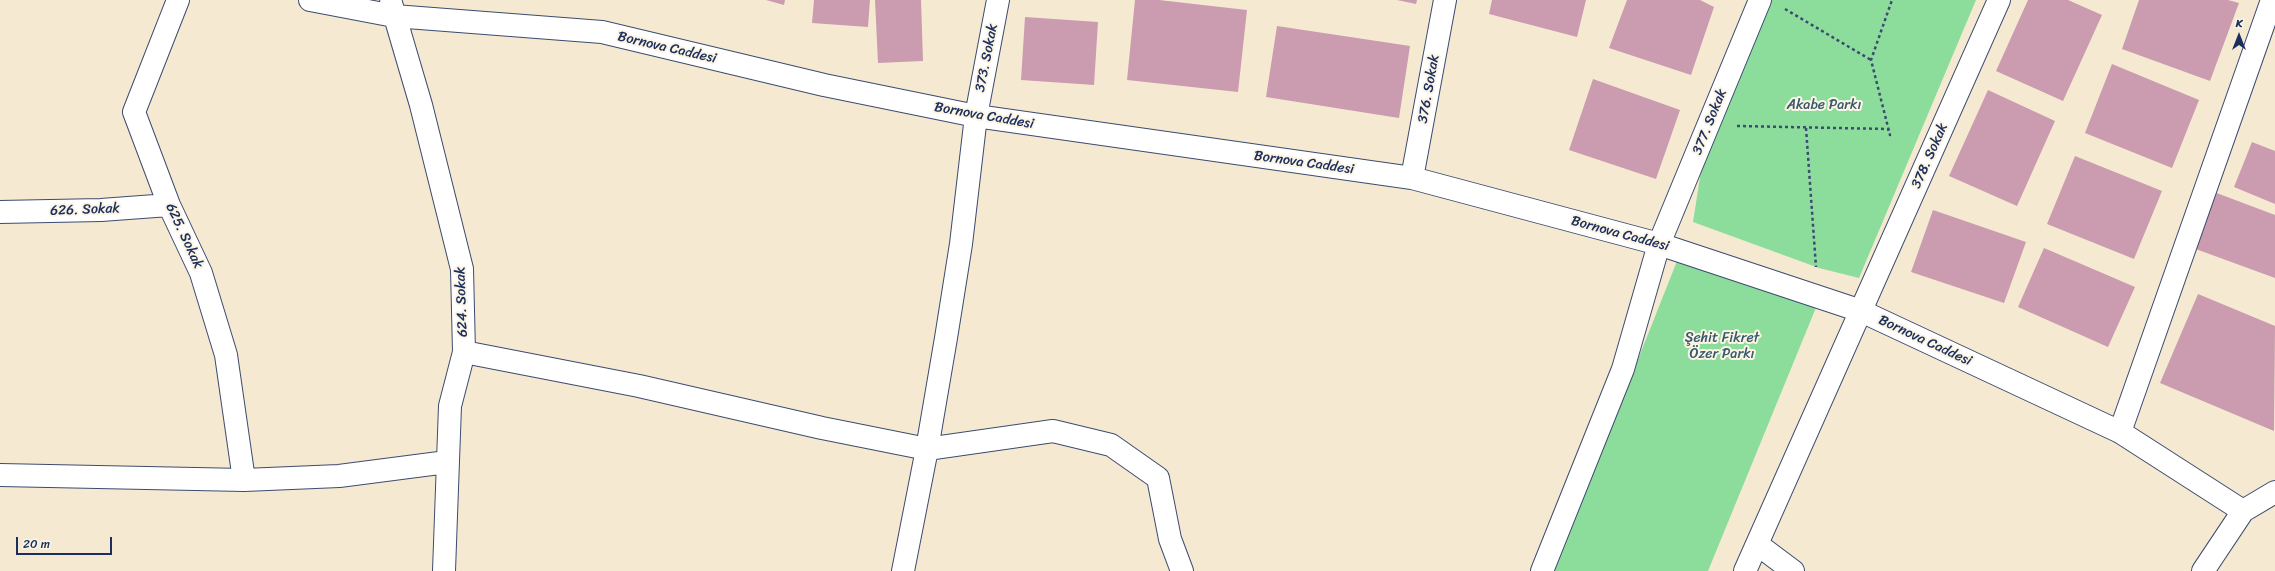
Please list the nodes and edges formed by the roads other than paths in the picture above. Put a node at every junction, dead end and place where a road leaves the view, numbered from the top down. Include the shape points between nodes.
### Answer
1 (178, 0) edge
2 (310, 0) edge
3 (998, 0) edge
4 (1445, 0) edge
5 (1760, 0) edge
6 (1999, 0) edge
7 (2272, 0) edge
8 (392, 8) edge
9 (976, 116) junction
10 (1412, 178) junction
11 (169, 206) junction
12 (0, 212) edge
13 (1659, 244) junction
14 (1861, 311) junction
15 (464, 352) junction
16 (2120, 432) junction
17 (928, 449) junction
18 (448, 462) junction
19 (0, 475) edge
20 (244, 480) junction
21 (2275, 492) edge
22 (2243, 511) junction
23 (1757, 544) junction
24 (444, 571) edge
25 (903, 571) edge
26 (1182, 571) edge
27 (1542, 571) edge
28 (1745, 571) edge
29 (1793, 571) edge
30 (2203, 571) edge

1 - 11 street, 625. Sokak via 134,112
2 - 8 street, Bornova Caddesi
3 - 9 street, 373. Sokak
4 - 10 street, 376. Sokak
5 - 13 street, 377. Sokak
6 - 14 street, 378. Sokak
7 - 16 street
8 - 9 street, Bornova Caddesi via 602,32 824,85
8 - 15 street, 624. Sokak via 421,105 462,269
9 - 10 street, Bornova Caddesi
9 - 17 street, 373. Sokak via 961,244
10 - 13 street, Bornova Caddesi
11 - 12 street, 626. Sokak
11 - 20 street, 625. Sokak via 201,273 226,355
13 - 14 street, Bornova Caddesi
13 - 27 street, 377. Sokak via 1623,370
14 - 16 street, Bornova Caddesi
14 - 23 street, 378. Sokak
15 - 17 street via 639,386 822,428
15 - 18 street, 624. Sokak via 450,406
16 - 22 street, Bornova Caddesi
17 - 25 street, 373. Sokak
17 - 26 street via 1053,431 1111,444 1158,478 1170,539
18 - 20 street via 339,476
18 - 24 street, 624. Sokak
19 - 20 street
21 - 22 street
22 - 30 street
23 - 28 street, 378. Sokak
23 - 29 street

